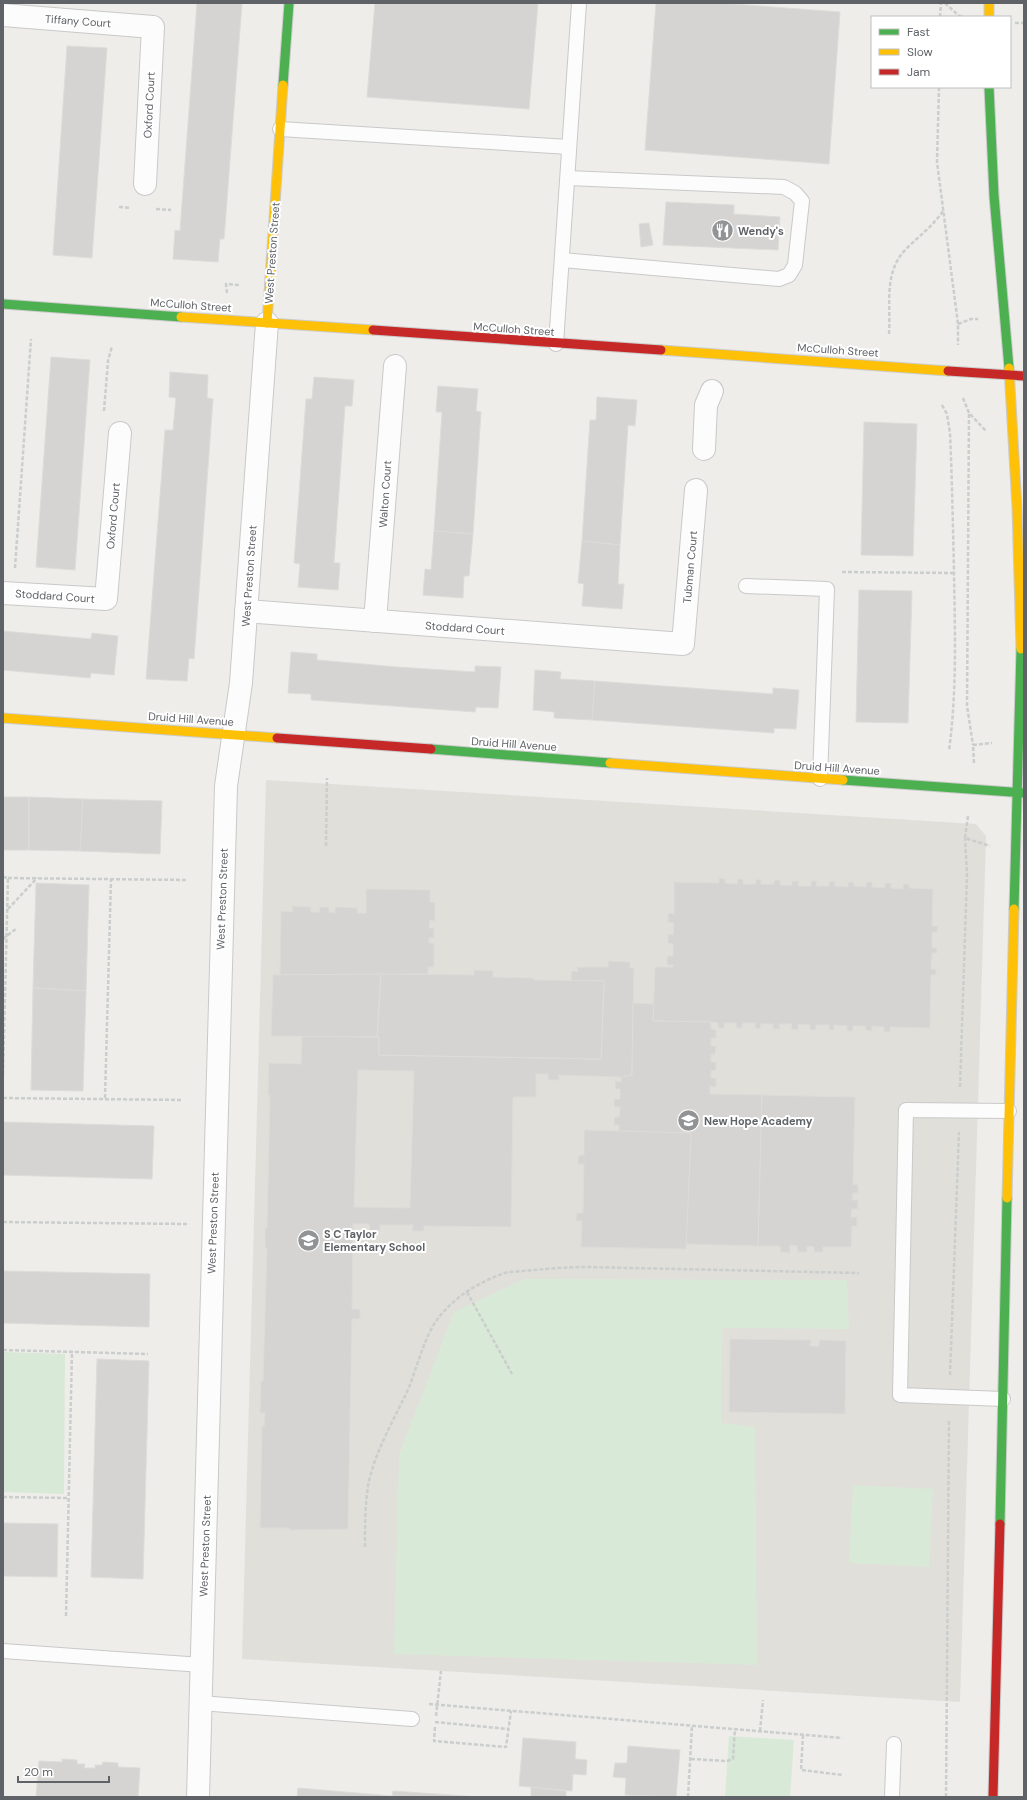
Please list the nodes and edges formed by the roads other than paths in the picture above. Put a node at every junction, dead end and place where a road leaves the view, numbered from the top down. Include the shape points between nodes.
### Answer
1 (289, 3) edge
2 (579, 3) edge
3 (989, 3) edge
4 (3, 15) edge
5 (989, 16) edge
6 (153, 27) joint
7 (989, 88) edge
8 (280, 129) junction
9 (570, 147) junction
10 (568, 178) junction
11 (145, 184) dead end
12 (562, 260) junction
13 (3, 304) edge
14 (267, 323) junction
15 (556, 344) junction
16 (395, 366) dead end
17 (1010, 375) junction
18 (1024, 376) edge
19 (712, 392) dead end
20 (120, 433) dead end
21 (704, 450) dead end
22 (696, 490) dead end
23 (746, 586) dead end
24 (3, 593) edge
25 (106, 600) joint
26 (246, 611) junction
27 (375, 621) junction
28 (683, 644) joint
29 (3, 718) edge
30 (233, 734) junction
31 (820, 779) junction
32 (1021, 793) edge
33 (1009, 1111) junction
34 (1003, 1399) junction
35 (3, 1651) edge
36 (202, 1665) junction
37 (200, 1703) junction
38 (412, 1719) dead end
39 (894, 1744) dead end
40 (198, 1797) edge
41 (892, 1797) edge
42 (993, 1797) edge

1 - 8 main road, West Preston Street
2 - 9 lane
3 - 5 main road
4 - 6 street, Tiffany Court
6 - 11 street, Oxford Court
7 - 17 main road via 996,224
8 - 9 lane
8 - 14 main road, West Preston Street
9 - 10 lane
10 - 12 lane
10 - 12 lane via 784,187 795,193 802,201 795,265 789,276 779,279
12 - 15 lane
13 - 14 main road, McCulloh Street
14 - 15 main road, McCulloh Street
14 - 26 street, West Preston Street
15 - 17 main road, McCulloh Street
16 - 27 street, Walton Court
17 - 18 main road, McCulloh Street
17 - 32 main road via 1018,511
19 - 21 street via 706,405
20 - 25 street, Oxford Court
22 - 28 street, Tubman Court
23 - 31 lane via 827,589
24 - 25 street, Stoddard Court
26 - 27 street, Stoddard Court
26 - 30 street, West Preston Street via 241,683
27 - 28 street, Stoddard Court
29 - 30 main road, Druid Hill Avenue
30 - 31 main road, Druid Hill Avenue
30 - 36 street, West Preston Street via 226,786
31 - 32 main road, Druid Hill Avenue
32 - 33 main road
33 - 34 main road
33 - 34 lane via 906,1110 900,1395
34 - 42 main road
35 - 36 lane
36 - 37 street, West Preston Street
37 - 38 lane
37 - 40 street, West Preston Street
39 - 41 lane

